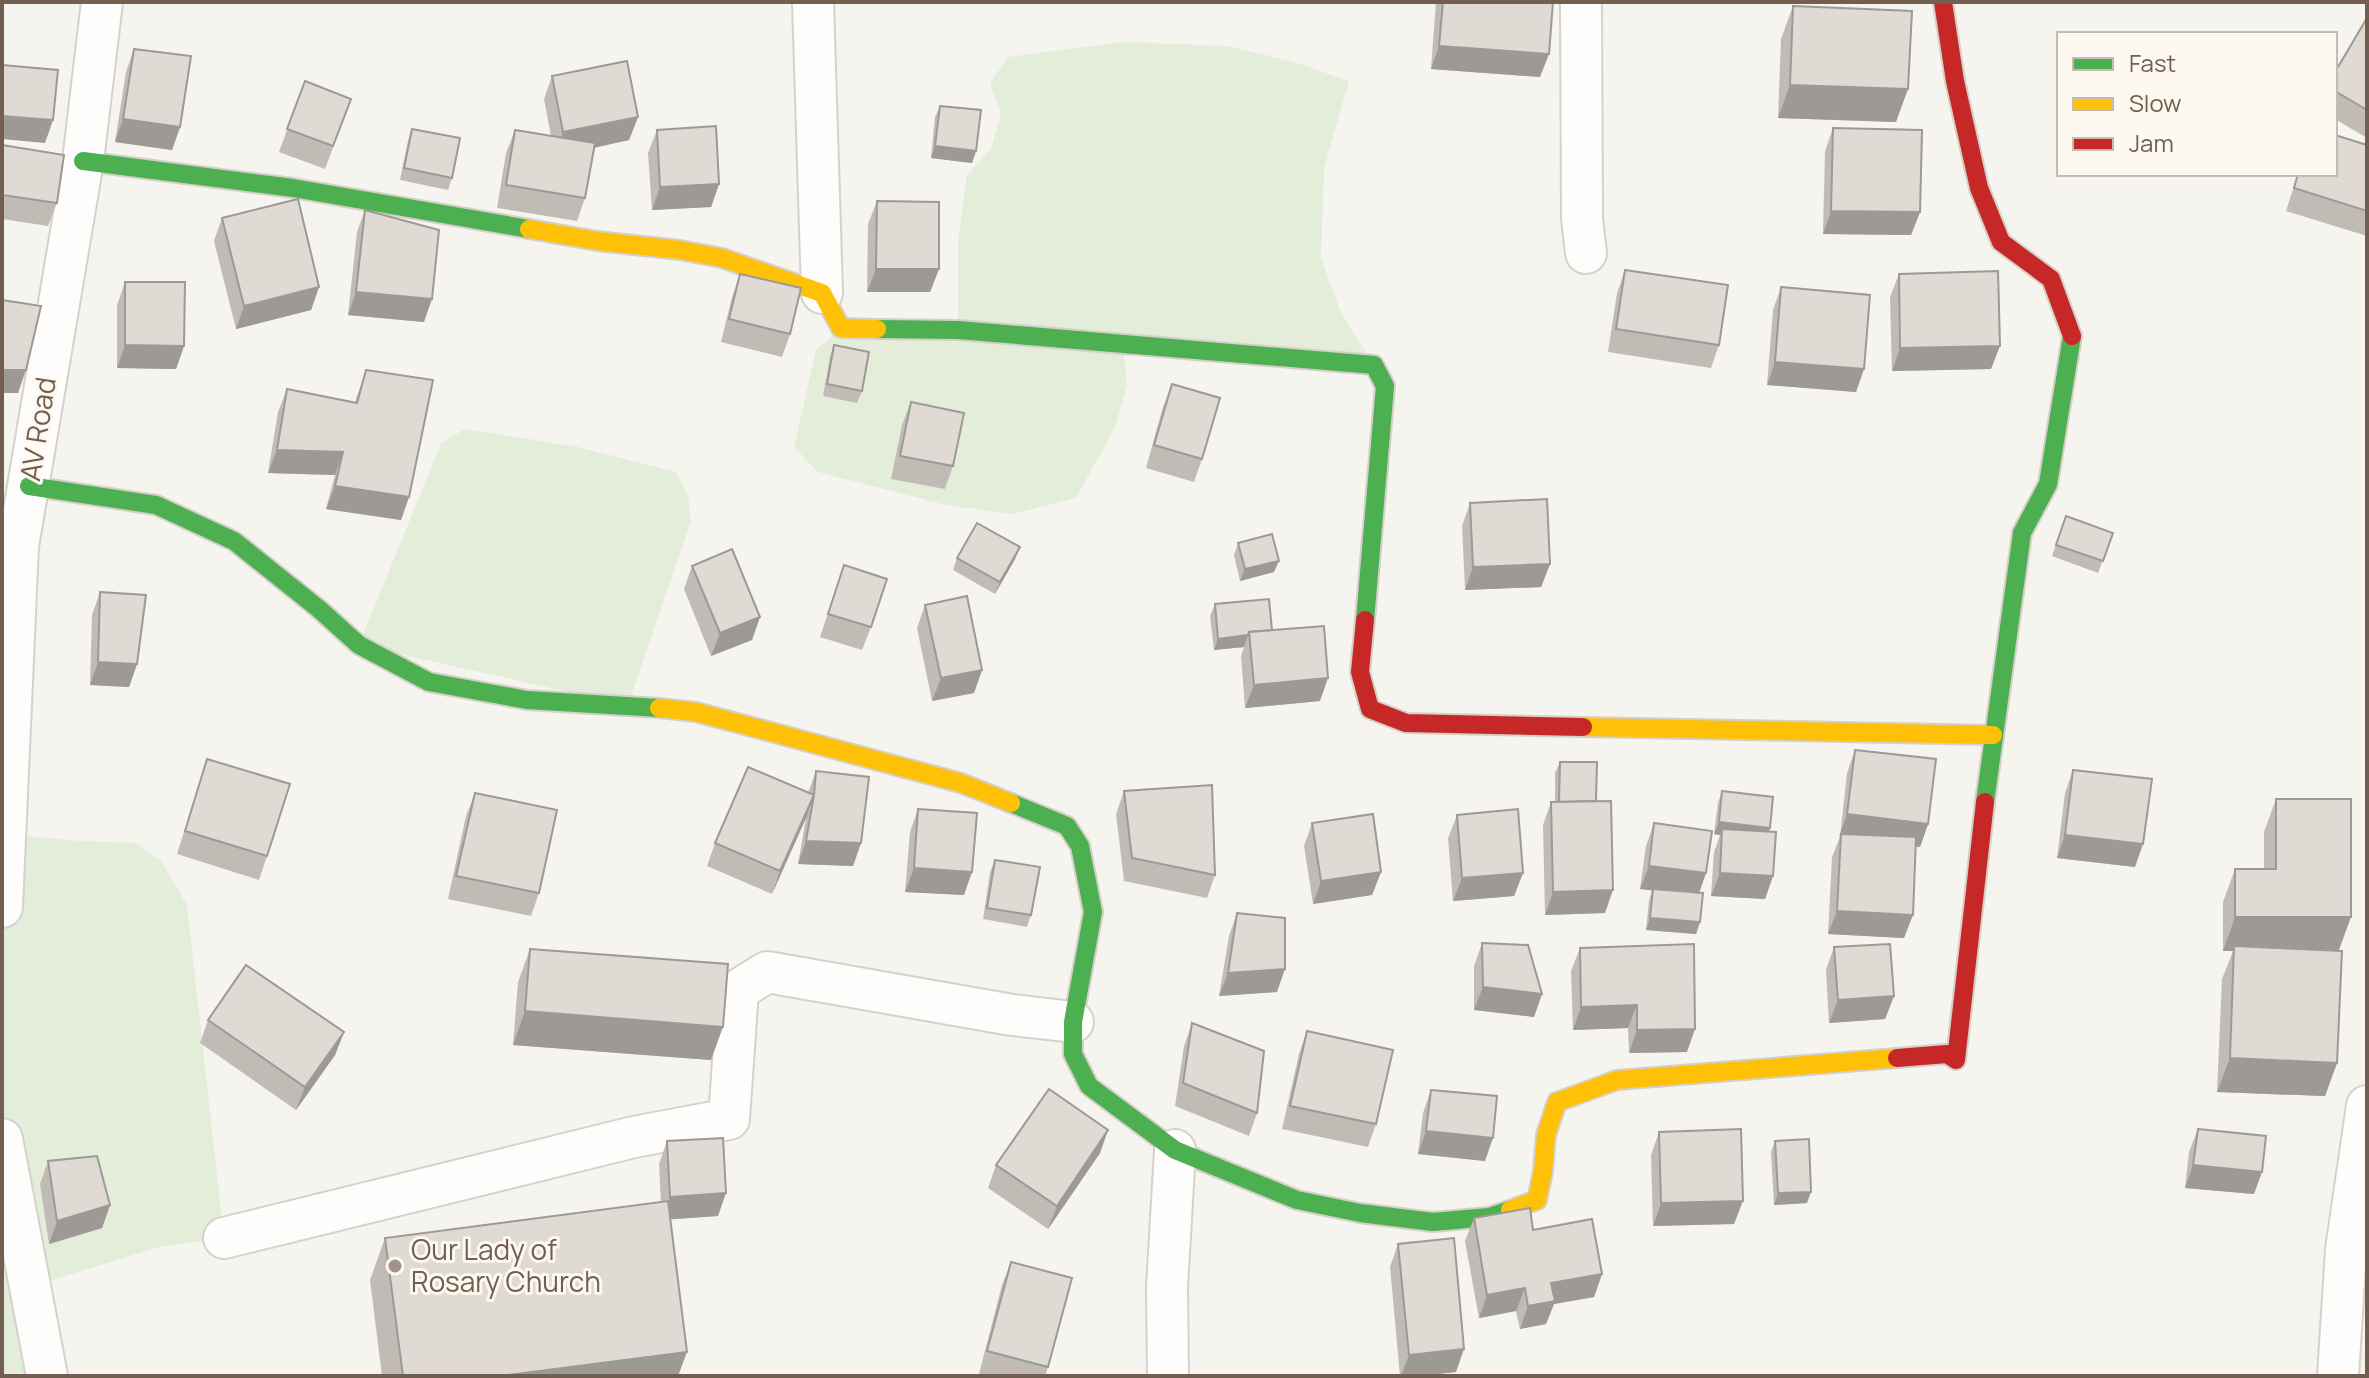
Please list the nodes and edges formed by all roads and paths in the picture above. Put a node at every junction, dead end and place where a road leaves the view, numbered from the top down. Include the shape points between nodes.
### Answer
1 (102, 2) edge
2 (813, 2) edge
3 (1581, 2) edge
4 (1943, 2) edge
5 (83, 161) junction
6 (1586, 253) dead end
7 (822, 293) junction
8 (29, 486) junction
9 (1993, 735) junction
10 (2, 907) edge
11 (1073, 1022) junction
12 (2367, 1106) edge
13 (2, 1139) edge
14 (1175, 1150) junction
15 (224, 1238) dead end
16 (2348, 1373) edge
17 (47, 1376) edge
18 (1168, 1376) edge

1 - 5 street, AV Road
2 - 7 street
3 - 6 street
4 - 9 street via 1979,188 2001,242 2051,279 2073,339 2048,484 2022,533
5 - 7 street via 293,188 597,241 680,250 722,258
5 - 8 street, AV Road
7 - 9 street via 841,328 958,330 1374,365 1385,386 1360,672 1370,709 1406,723
8 - 10 street, AV Road via 18,546
8 - 11 street via 156,505 234,541 359,645 429,682 527,700 696,712 961,783 1067,826 1080,846 1093,912
9 - 14 street via 1956,1060 1947,1054 1617,1080 1557,1102 1546,1135 1537,1200 1489,1217 1433,1222 1297,1200
11 - 14 street via 1073,1054 1089,1086
11 - 15 street via 767,972 738,990 729,1119 634,1137
12 - 16 street via 2346,1250
13 - 17 street
14 - 18 street

